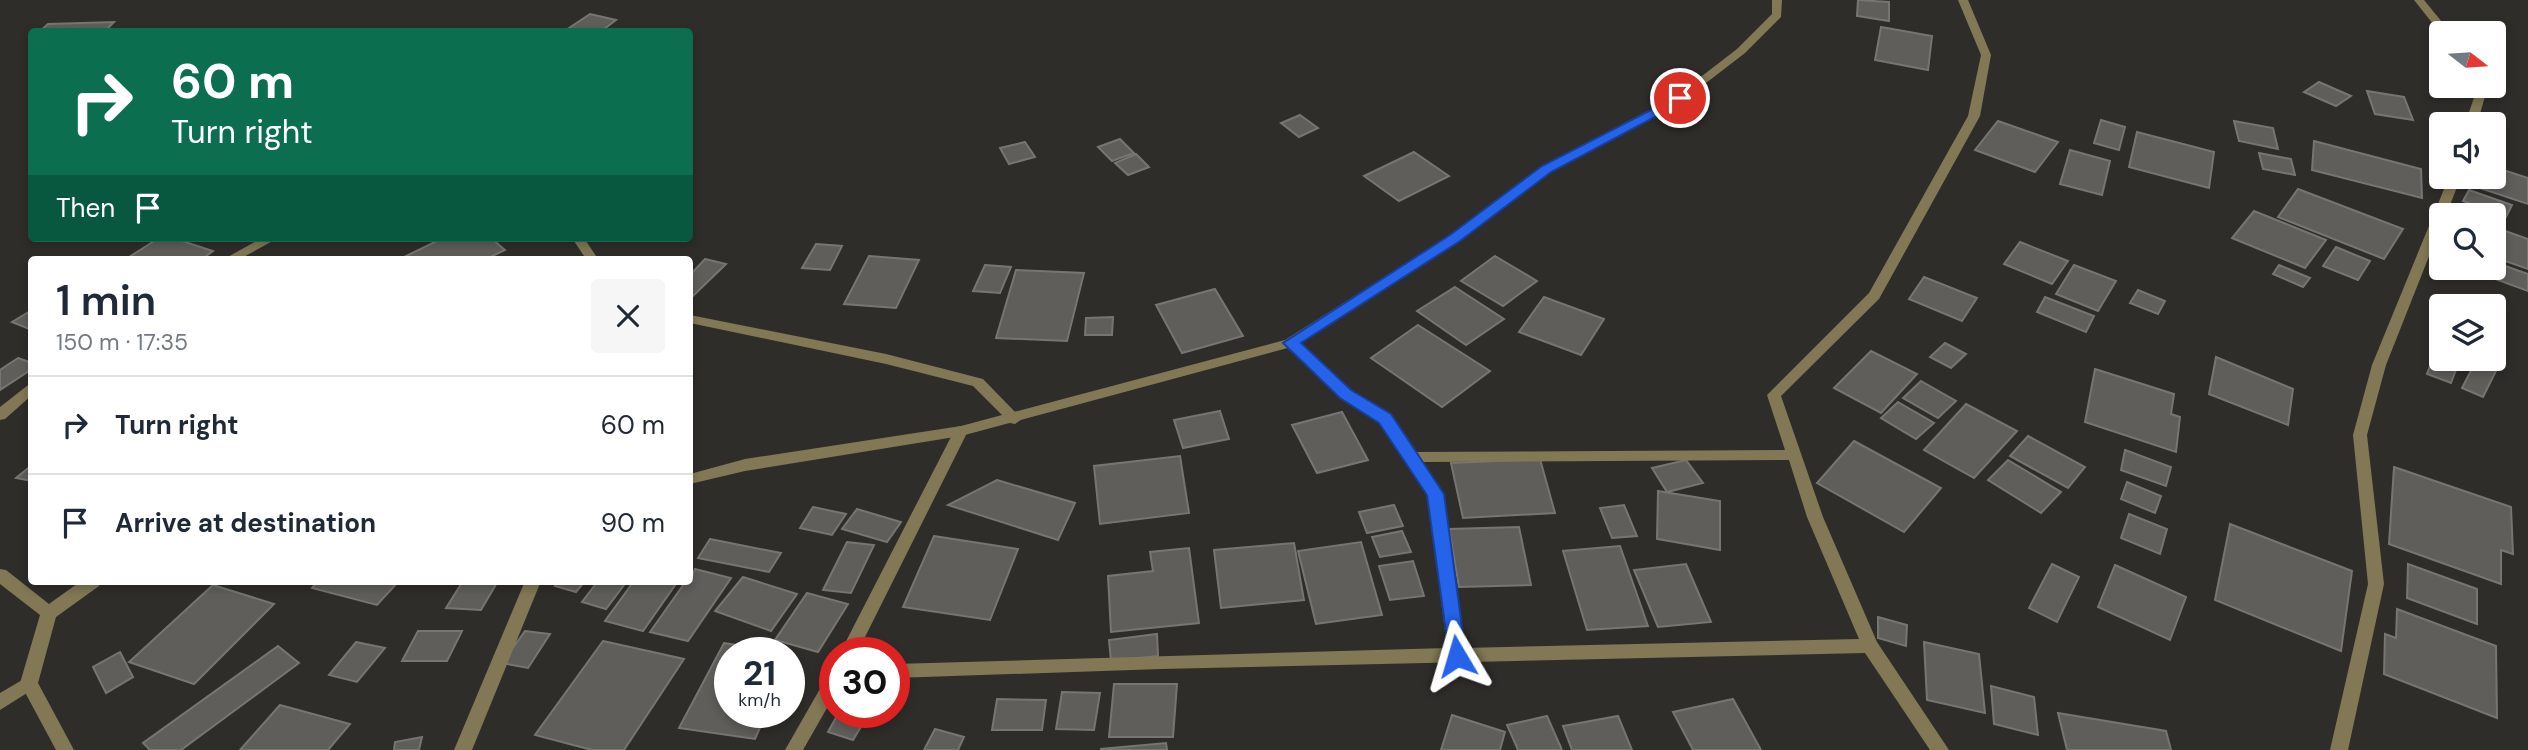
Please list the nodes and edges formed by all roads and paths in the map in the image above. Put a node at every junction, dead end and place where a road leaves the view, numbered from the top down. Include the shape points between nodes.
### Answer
1 (1777, 0) edge
2 (1963, 0) edge
3 (2419, 0) edge
4 (2436, 21) edge
5 (2450, 189) edge
6 (264, 242) edge
7 (236, 256) edge
8 (693, 320) edge
9 (1290, 343) junction
10 (28, 390) edge
11 (0, 415) edge
12 (1015, 419) junction
13 (961, 431) junction
14 (1794, 455) junction
15 (1411, 457) junction
16 (693, 478) edge
17 (0, 575) edge
18 (88, 585) edge
19 (531, 585) edge
20 (49, 613) junction
21 (856, 637) edge
22 (1870, 646) junction
23 (1457, 656) junction
24 (910, 671) edge
25 (29, 683) junction
26 (0, 702) edge
27 (819, 706) edge
28 (65, 750) edge
29 (463, 750) edge
30 (794, 750) edge
31 (1940, 750) edge
32 (2339, 750) edge

1 - 9 street via 1777,15 1741,51 1680,98 1547,169 1455,238
2 - 14 street via 1986,55 1974,116 1874,296 1773,395
3 - 4 street
5 - 32 street via 2379,365 2360,435 2376,584
6 - 7 street
8 - 12 street via 978,382
9 - 12 street
9 - 15 street via 1346,394 1385,419
10 - 11 street
12 - 13 street
13 - 16 street via 745,465
13 - 21 street
14 - 15 street
14 - 22 street
15 - 23 street via 1436,494
17 - 20 street
18 - 20 street
19 - 29 street
20 - 25 street
22 - 23 street
22 - 31 street
23 - 24 street
25 - 26 street
25 - 28 street
27 - 30 street

